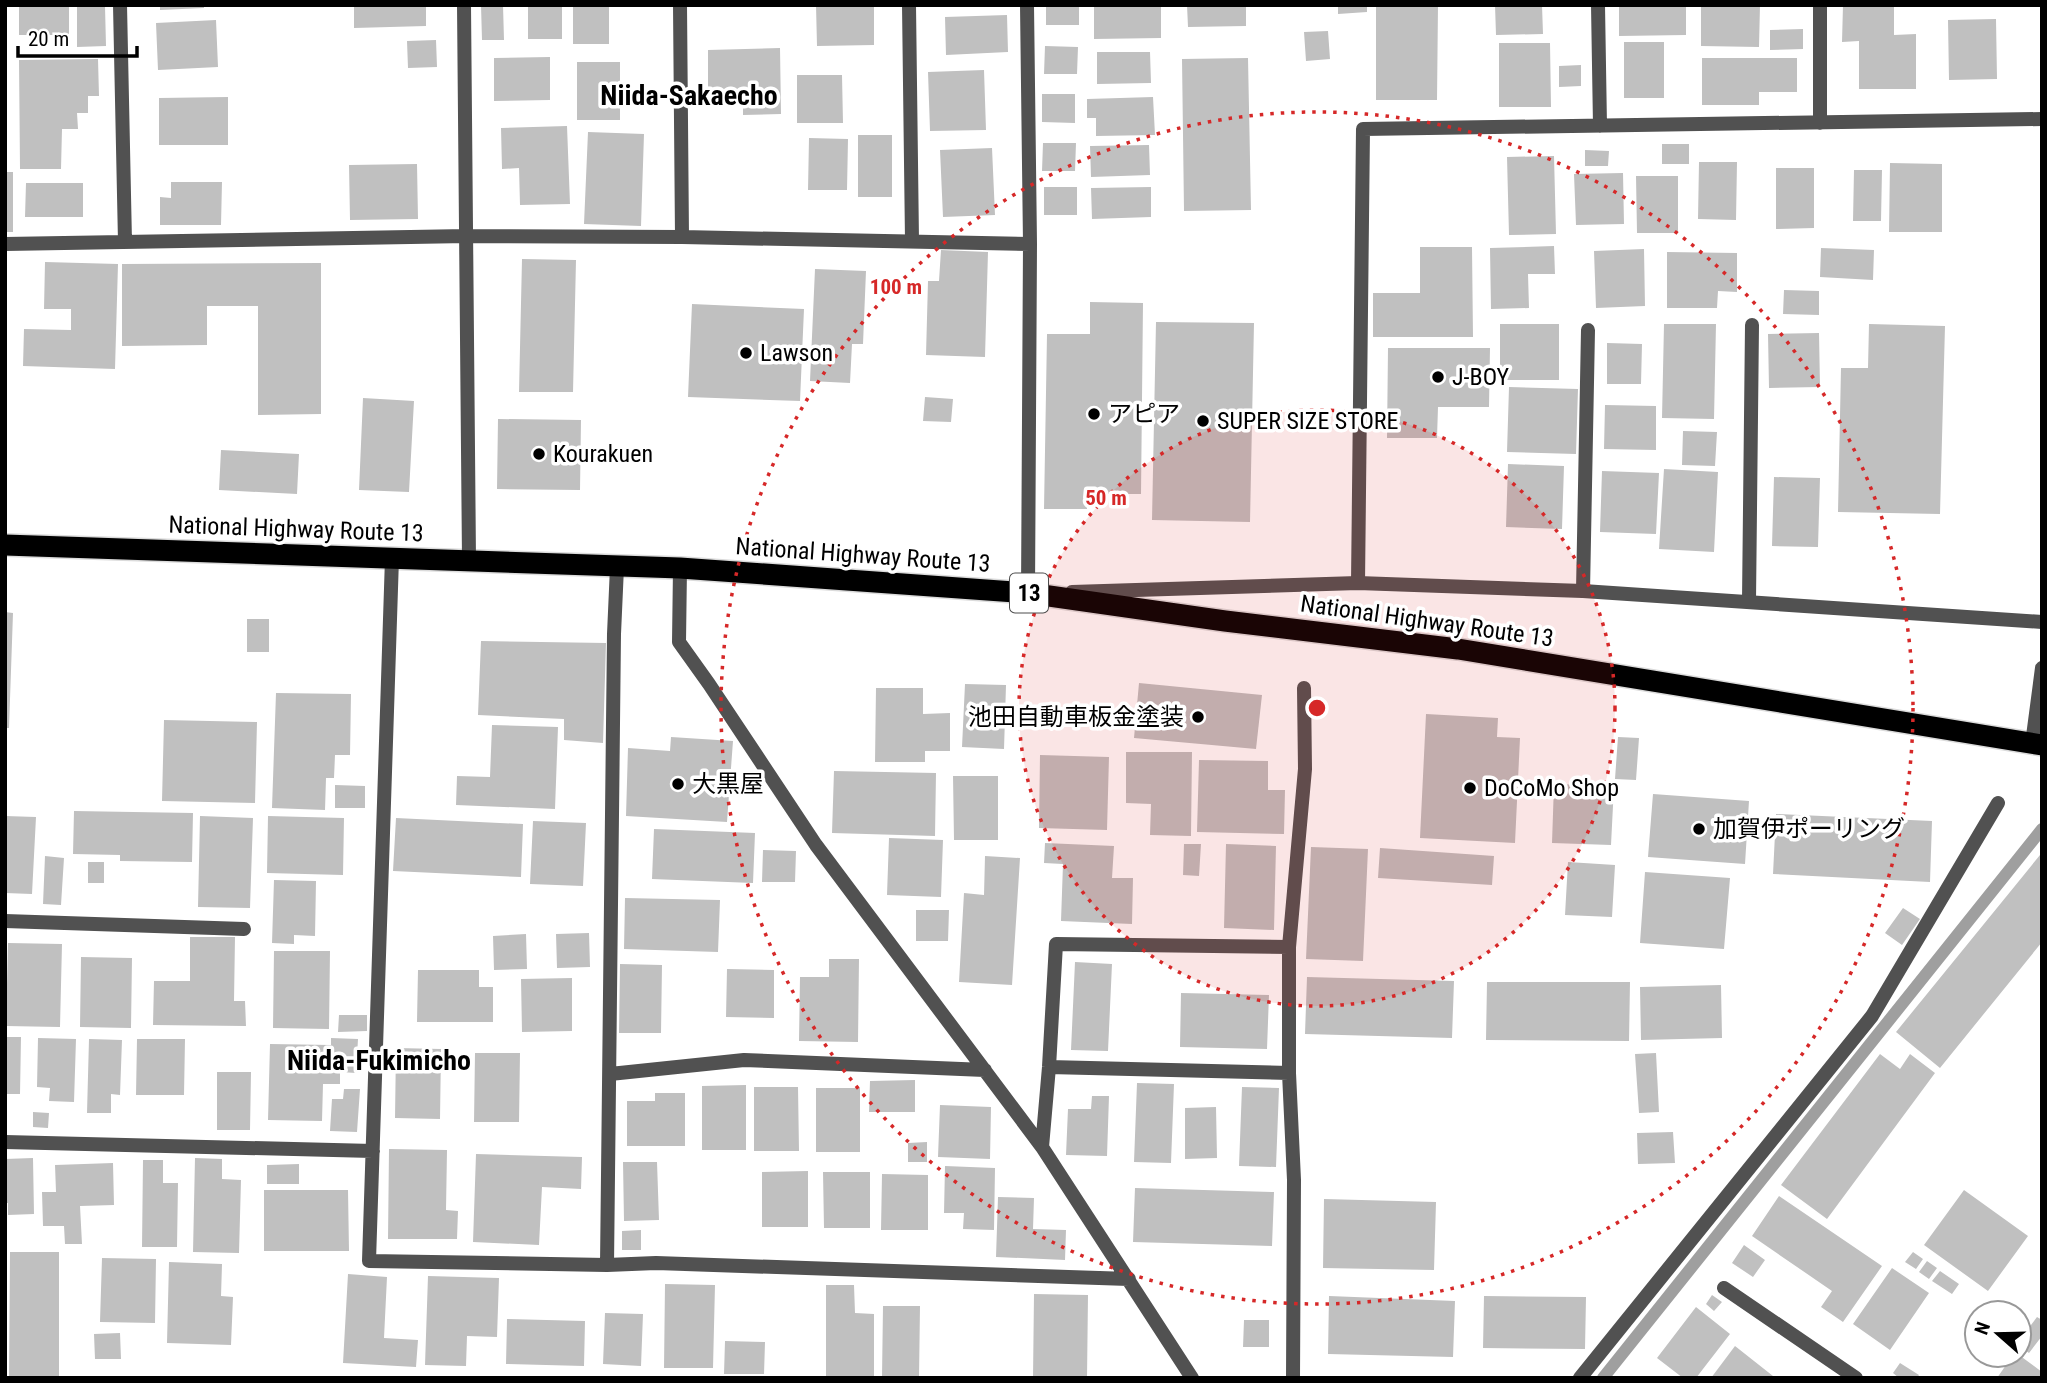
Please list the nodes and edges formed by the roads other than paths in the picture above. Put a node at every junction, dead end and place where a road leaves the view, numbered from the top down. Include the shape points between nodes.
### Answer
1 (120, 5) edge
2 (464, 5) edge
3 (680, 5) edge
4 (909, 5) edge
5 (1027, 5) edge
6 (1598, 5) edge
7 (1820, 5) edge
8 (2042, 120) edge
9 (1820, 123) junction
10 (1600, 126) junction
11 (467, 236) junction
12 (682, 237) junction
13 (912, 241) junction
14 (125, 242) junction
15 (5, 244) edge
16 (1030, 244) junction
17 (1752, 325) dead end
18 (1588, 330) dead end
19 (5, 545) edge
20 (392, 558) junction
21 (469, 560) junction
22 (617, 567) junction
23 (680, 568) junction
24 (1358, 583) junction
25 (1583, 591) junction
26 (1028, 593) junction
27 (1749, 601) junction
28 (2042, 622) edge
29 (2042, 668) edge
30 (1304, 688) dead end
31 (2037, 744) edge
32 (1998, 803) dead end
33 (5, 921) edge
34 (244, 929) dead end
35 (1289, 947) junction
36 (1049, 1067) junction
37 (985, 1070) junction
38 (1289, 1073) junction
39 (610, 1074) junction
40 (5, 1142) edge
41 (1042, 1147) junction
42 (373, 1151) junction
43 (607, 1265) junction
44 (1129, 1279) junction
45 (1724, 1288) dead end
46 (1192, 1378) edge
47 (1293, 1378) edge
48 (1580, 1378) edge
49 (1856, 1378) edge

1 - 14 street
2 - 11 street
3 - 12 street
4 - 13 street
5 - 16 street
6 - 10 street
7 - 9 street
8 - 9 street
9 - 10 street
10 - 24 street via 1363,129
11 - 12 street
11 - 14 street
11 - 21 street
12 - 13 street
13 - 16 street
14 - 15 street
16 - 26 street
17 - 27 street
18 - 25 street
19 - 20 highway, National Highway Route 13 / 13
20 - 21 highway, National Highway Route 13 / 13
20 - 42 street
21 - 22 highway, National Highway Route 13 / 13
22 - 23 highway, National Highway Route 13 / 13
22 - 39 street
23 - 26 highway, National Highway Route 13 / 13
23 - 37 street via 679,642 816,845
24 - 25 street
24 - 26 street
25 - 27 street
26 - 31 highway, National Highway Route 13 / 13 via 1458,649
27 - 28 street
29 - 31 street
30 - 35 street via 1305,769
32 - 48 street via 1872,1016
33 - 34 street
35 - 36 street via 1056,944
35 - 38 street
36 - 38 street
36 - 41 street
37 - 39 street via 744,1060
37 - 41 street
38 - 47 street via 1294,1180
39 - 43 street
40 - 42 street
41 - 44 street
42 - 43 street via 369,1261
43 - 44 street
44 - 46 street
45 - 49 street

